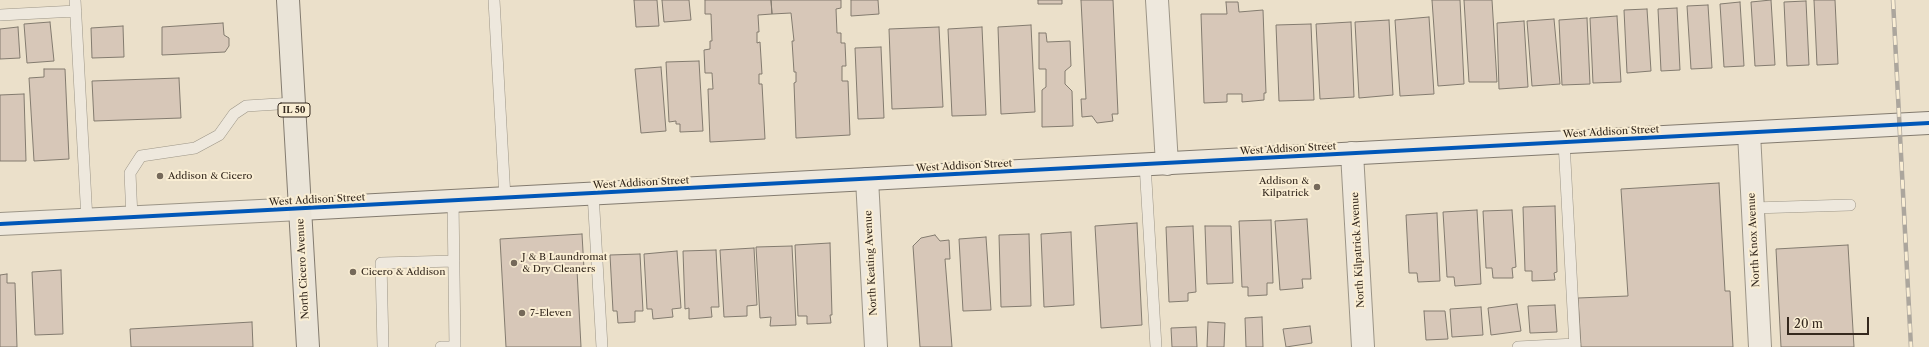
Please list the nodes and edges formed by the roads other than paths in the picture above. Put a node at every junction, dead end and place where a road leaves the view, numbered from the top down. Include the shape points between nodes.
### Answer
1 (288, 0) edge
2 (494, 0) edge
3 (1157, 0) edge
4 (75, 6) edge
5 (0, 15) edge
6 (294, 103) junction
7 (1929, 123) edge
8 (1749, 133) junction
9 (1564, 142) junction
10 (1352, 154) junction
11 (1156, 164) junction
12 (867, 179) junction
13 (593, 193) junction
14 (505, 198) junction
15 (453, 200) junction
16 (1850, 205) dead end
17 (300, 208) junction
18 (1753, 208) junction
19 (132, 218) junction
20 (87, 220) junction
21 (0, 224) edge
22 (454, 261) junction
23 (1575, 346) edge
24 (308, 347) edge
25 (383, 347) edge
26 (441, 347) edge
27 (602, 347) edge
28 (876, 347) edge
29 (1156, 347) edge
30 (1363, 347) edge
31 (1518, 347) edge
32 (1760, 347) edge

1 - 6 main road, North Cicero Avenue / IL 50
2 - 14 lane
3 - 11 main road
4 - 5 lane
4 - 20 lane
6 - 17 main road, North Cicero Avenue / IL 50
6 - 19 lane via 246,106 234,114 219,135 195,148 141,156 130,173
7 - 8 main road, West Addison Street
8 - 9 main road, West Addison Street
8 - 18 main road, North Knox Avenue
9 - 10 main road, West Addison Street
9 - 23 lane
10 - 11 main road, West Addison Street
10 - 30 main road, North Kilpatrick Avenue
11 - 12 main road, West Addison Street
11 - 29 lane
12 - 13 main road, West Addison Street
12 - 28 main road, North Keating Avenue
13 - 14 main road, West Addison Street
13 - 27 lane
14 - 15 main road, West Addison Street
15 - 17 main road, West Addison Street
15 - 22 lane
16 - 18 lane
17 - 19 main road, West Addison Street
17 - 24 main road, North Cicero Avenue / IL 50
18 - 32 main road, North Knox Avenue
19 - 20 main road, West Addison Street
20 - 21 main road, West Addison Street
22 - 25 lane via 380,263
22 - 26 lane via 455,346
23 - 31 lane

